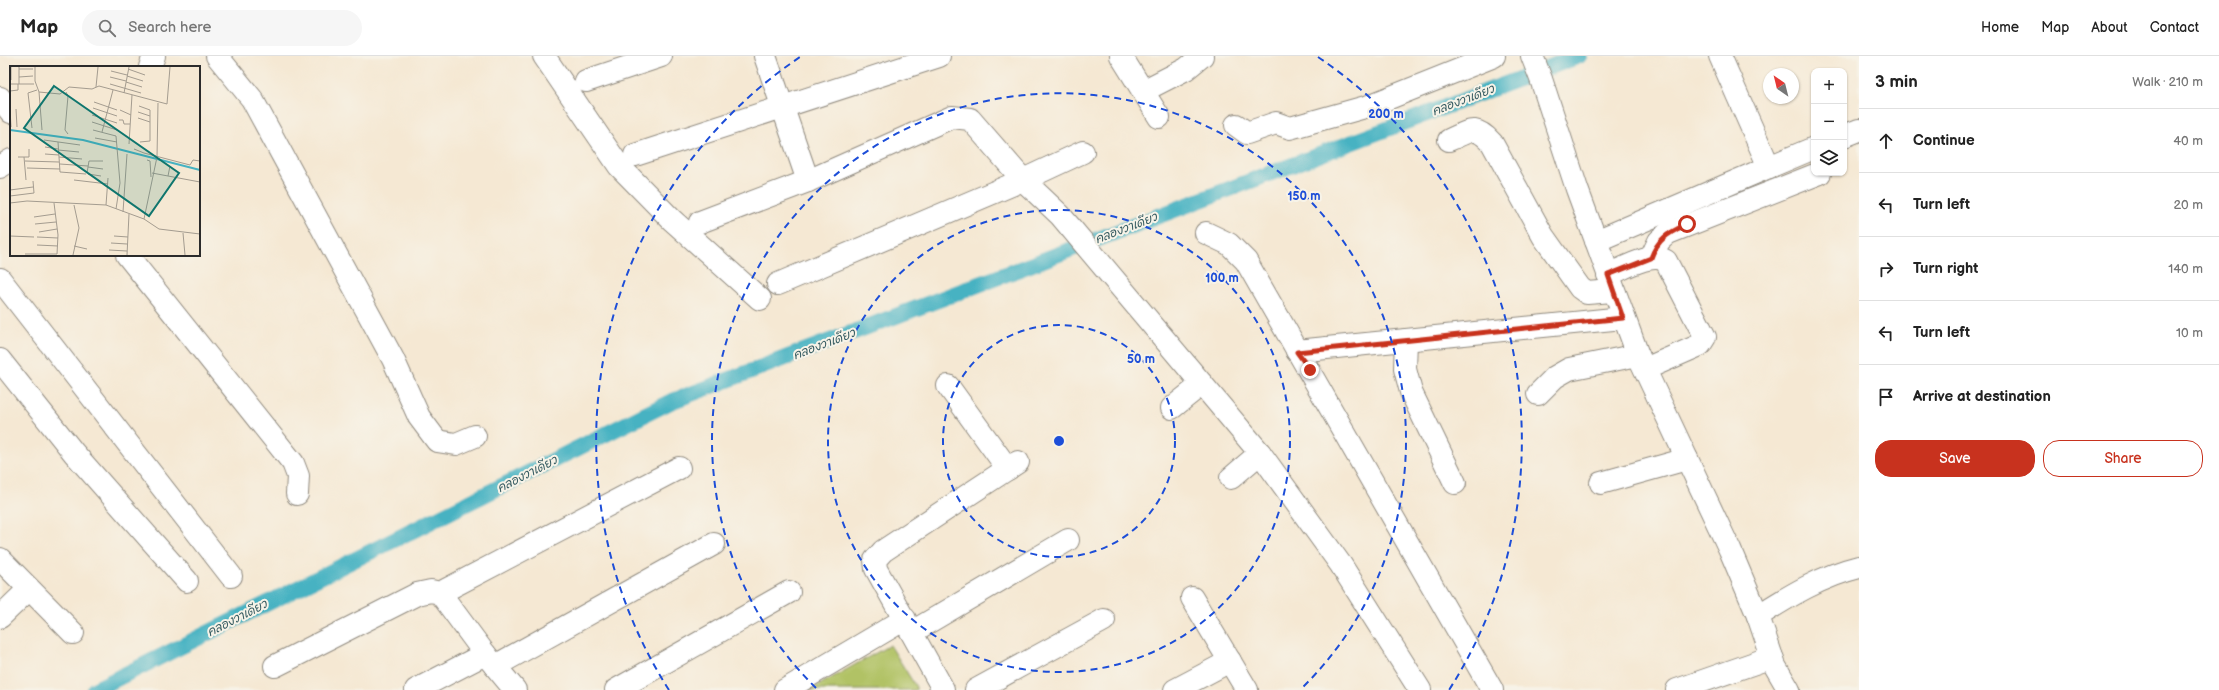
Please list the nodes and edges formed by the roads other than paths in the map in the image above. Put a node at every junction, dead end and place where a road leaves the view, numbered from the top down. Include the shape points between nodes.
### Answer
1 (154, 56) edge
2 (217, 56) edge
3 (544, 56) edge
4 (661, 56) edge
5 (765, 56) edge
6 (939, 56) edge
7 (1122, 56) edge
8 (1202, 56) edge
9 (1494, 56) edge
10 (1532, 56) edge
11 (1720, 56) edge
12 (150, 66) edge
13 (586, 81) dead end
14 (1143, 91) junction
15 (0, 98) edge
16 (783, 105) junction
17 (10, 111) edge
18 (1159, 117) dead end
19 (1236, 126) dead end
20 (1859, 130) edge
21 (1847, 135) edge
22 (1449, 140) dead end
23 (1811, 149) edge
24 (1083, 152) dead end
25 (635, 155) dead end
26 (10, 161) edge
27 (0, 167) edge
28 (1769, 167) junction
29 (1812, 176) edge
30 (1023, 180) junction
31 (808, 181) junction
32 (700, 222) dead end
33 (1206, 233) dead end
34 (1596, 242) junction
35 (127, 256) edge
36 (1651, 258) junction
37 (0, 279) edge
38 (1611, 283) junction
39 (778, 284) dead end
40 (760, 299) dead end
41 (1623, 318) junction
42 (1406, 340) junction
43 (1297, 352) junction
44 (0, 360) edge
45 (1641, 362) junction
46 (1202, 384) junction
47 (948, 386) dead end
48 (1538, 394) dead end
49 (1172, 408) dead end
50 (475, 436) dead end
51 (1260, 453) junction
52 (1687, 459) junction
53 (678, 468) dead end
54 (1231, 478) dead end
55 (1455, 483) dead end
56 (1601, 483) dead end
57 (297, 494) dead end
58 (1068, 540) dead end
59 (714, 544) dead end
60 (0, 559) edge
61 (1859, 567) edge
62 (231, 576) dead end
63 (187, 581) dead end
64 (29, 589) junction
65 (789, 592) dead end
66 (440, 593) junction
67 (1192, 598) dead end
68 (1758, 616) junction
69 (0, 617) edge
70 (1104, 620) dead end
71 (909, 626) junction
72 (73, 633) dead end
73 (1772, 657) junction
74 (490, 660) junction
75 (1230, 660) junction
76 (275, 666) dead end
77 (416, 690) edge
78 (515, 690) edge
79 (616, 690) edge
80 (785, 690) edge
81 (946, 690) edge
82 (976, 690) edge
83 (1175, 690) edge
84 (1247, 690) edge
85 (1420, 690) edge
86 (1492, 690) edge
87 (1677, 690) edge
88 (1789, 690) edge

1 - 12 street
2 - 50 street via 252,99 393,359 419,417 438,441 456,444
3 - 40 street via 619,166 672,220
4 - 13 street
5 - 16 street
6 - 16 street
7 - 14 street
8 - 14 street via 1186,69
9 - 19 street via 1369,106 1290,128 1276,123 1247,133
10 - 34 street
11 - 28 street
14 - 18 street
15 - 17 street
16 - 25 street
16 - 31 street
20 - 21 street
22 - 38 street via 1473,130 1482,132 1492,143 1543,236 1580,288 1587,293
23 - 28 street
24 - 30 street
26 - 27 street
28 - 34 street
29 - 36 street via 1668,233 1659,241
30 - 31 street via 970,119 952,117
30 - 39 street
30 - 46 street via 1060,214
31 - 32 street
33 - 43 street via 1229,244 1246,261
34 - 38 street
35 - 57 street via 293,463 298,476
36 - 38 street
36 - 45 street via 1666,261 1705,337 1700,345
37 - 62 street
38 - 41 street
41 - 42 street
41 - 45 street
42 - 43 street
42 - 55 street via 1405,369 1411,392
43 - 86 street
44 - 63 street via 74,453
45 - 48 street via 1569,369 1555,377
45 - 52 street
46 - 49 street
46 - 51 street
47 - 71 street via 1013,465 883,551 875,560 876,569
51 - 54 street
51 - 85 street via 1340,565
52 - 56 street
52 - 68 street
53 - 66 street
58 - 71 street
59 - 74 street
60 - 64 street
61 - 68 street via 1826,578
64 - 69 street
64 - 72 street
65 - 79 street
66 - 74 street
66 - 76 street via 431,591 417,594
67 - 75 street
68 - 73 street
70 - 82 street
71 - 80 street
71 - 81 street
73 - 87 street
73 - 88 street
74 - 77 street
74 - 78 street
75 - 83 street
75 - 84 street

